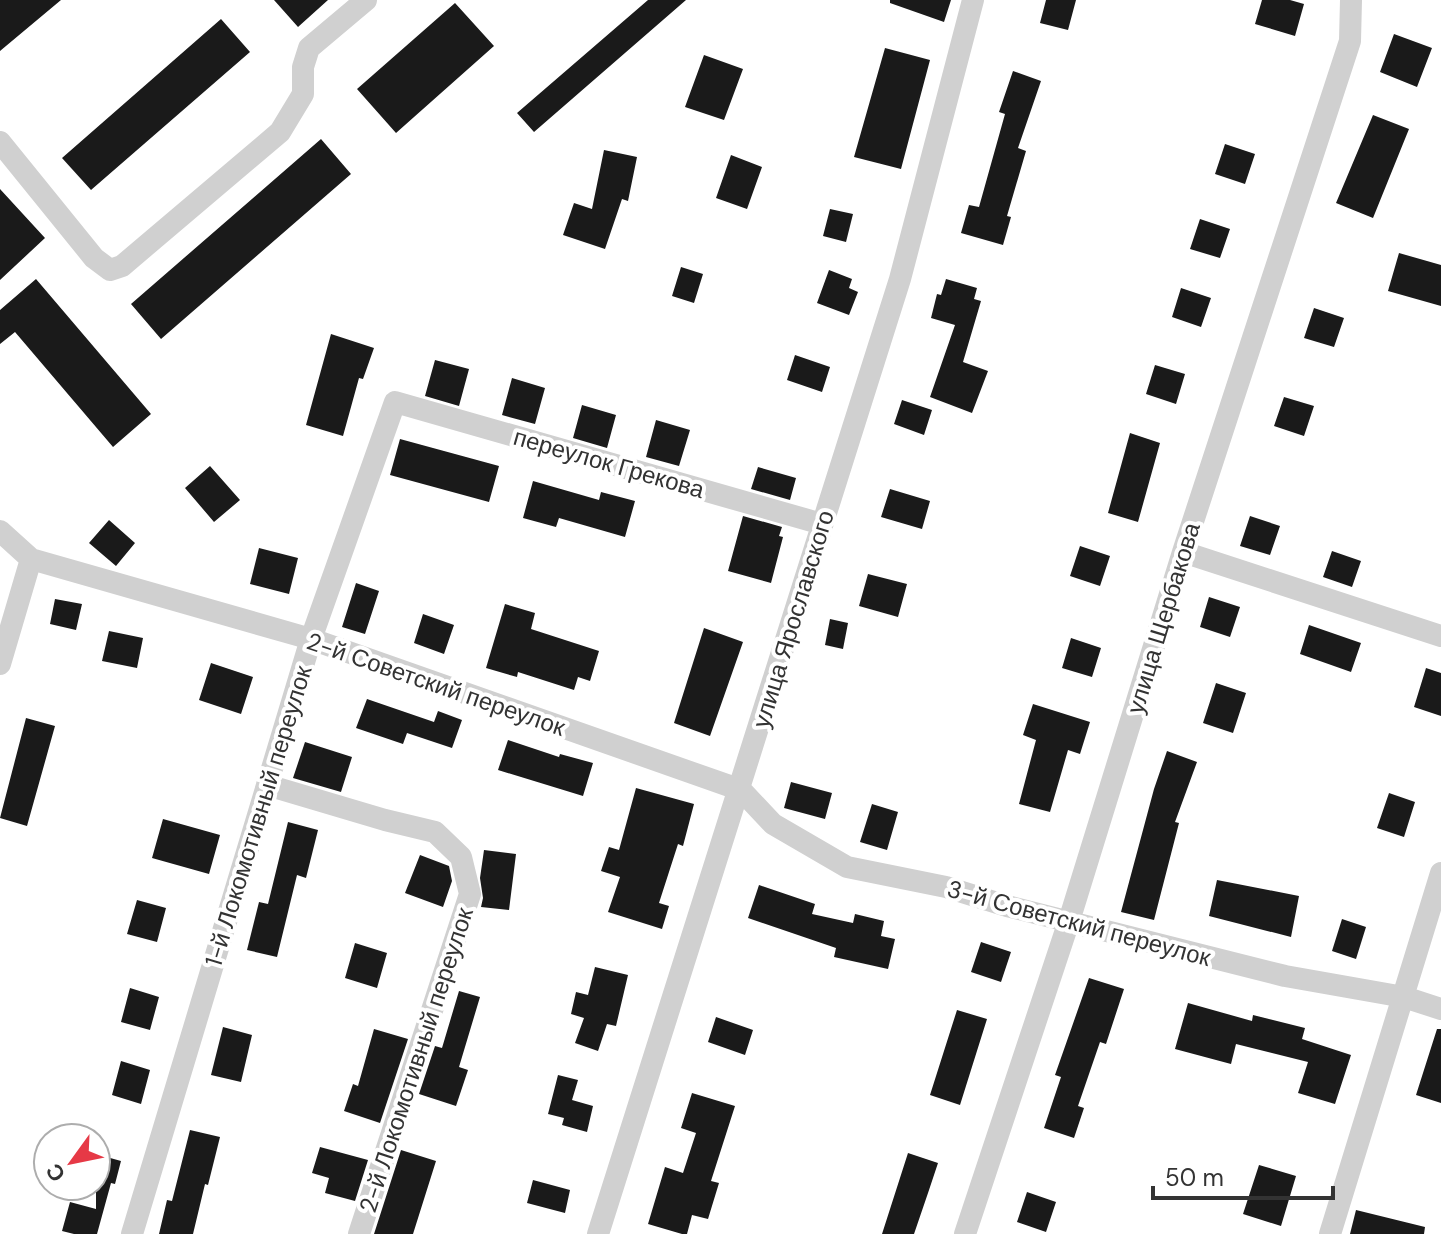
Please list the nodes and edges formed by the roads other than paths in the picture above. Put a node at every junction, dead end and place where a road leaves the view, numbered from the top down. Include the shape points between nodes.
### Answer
1 (366, 0) edge
2 (973, 0) edge
3 (1351, 0) edge
4 (0, 142) edge
5 (395, 402) joint
6 (822, 524) junction
7 (0, 531) edge
8 (1183, 552) junction
9 (31, 559) junction
10 (1441, 636) edge
11 (311, 639) junction
12 (0, 664) edge
13 (267, 785) junction
14 (741, 790) junction
15 (1441, 873) edge
16 (1069, 921) junction
17 (1404, 997) junction
18 (1441, 1009) edge
19 (132, 1234) edge
20 (359, 1234) edge
21 (598, 1234) edge
22 (965, 1234) edge
23 (1330, 1234) edge

1 - 4 street via 309,48 303,94 280,132 122,266 110,270 94,258
2 - 6 street, улица Ярославского via 900,279
3 - 8 street, улица Щербакова via 1350,41
5 - 6 street, переулок Грекова
5 - 11 street, 1-й Локомотивный переулок
6 - 14 street, улица Ярославского
7 - 9 street, 2-й Советский переулок
8 - 10 street
8 - 16 street, улица Щербакова
9 - 11 street, 2-й Советский переулок
9 - 12 street
11 - 13 street, 1-й Локомотивный переулок
11 - 14 street, 2-й Советский переулок
13 - 19 street, 1-й Локомотивный переулок
13 - 20 street, 2-й Локомотивный переулок via 435,832 461,857 470,894
14 - 16 street, 3-й Советский переулок via 773,824 847,867
14 - 21 street, улица Ярославского
15 - 17 street
16 - 17 street, 3-й Советский переулок via 1285,976
16 - 22 street, улица Щербакова
17 - 18 street, 3-й Советский переулок
17 - 23 street

